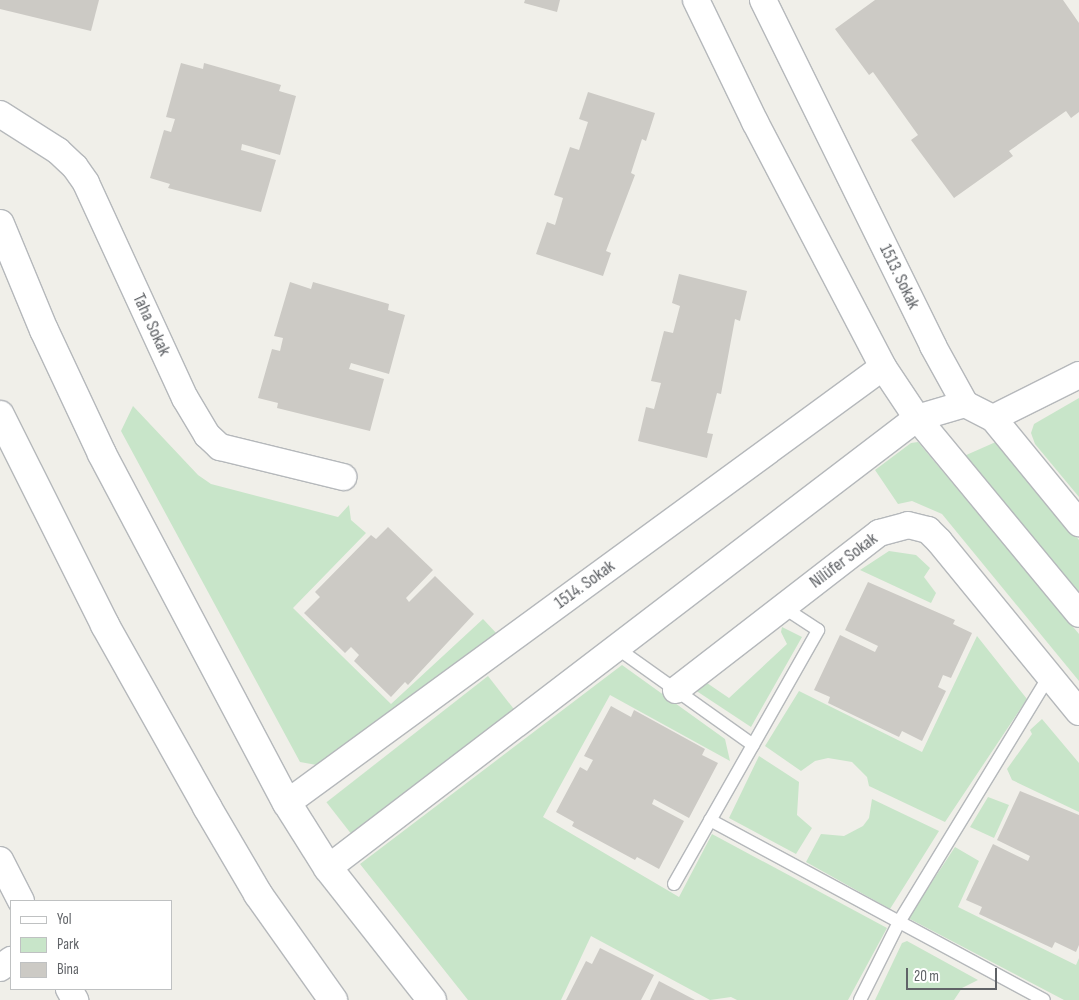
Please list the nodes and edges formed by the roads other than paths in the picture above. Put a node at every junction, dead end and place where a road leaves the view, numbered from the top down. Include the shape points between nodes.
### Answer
1 (696, 0) edge
2 (763, 0) edge
3 (0, 114) edge
4 (0, 224) edge
5 (883, 367) junction
6 (1079, 375) edge
7 (965, 404) junction
8 (0, 415) edge
9 (918, 418) junction
10 (992, 418) junction
11 (343, 478) dead end
12 (1079, 523) edge
13 (783, 607) junction
14 (1079, 614) edge
15 (617, 648) junction
16 (1049, 676) junction
17 (676, 690) junction
18 (1079, 712) edge
19 (753, 745) junction
20 (287, 803) junction
21 (710, 820) junction
22 (0, 860) edge
23 (328, 868) junction
24 (674, 884) dead end
25 (20, 900) edge
26 (899, 922) junction
27 (332, 1000) edge
28 (432, 1000) edge
29 (860, 1000) edge
30 (1044, 1000) edge

1 - 5 street via 755,122
2 - 7 street, 1513. Sokak via 933,346
3 - 11 street, Taha Sokak via 58,151 76,167 185,398 207,435 220,446
4 - 20 street via 44,330 102,454
5 - 9 street
5 - 20 street, 1514. Sokak
6 - 10 street
7 - 9 street
7 - 10 street
8 - 27 street via 105,626 207,807 258,894
9 - 14 street
9 - 15 street
10 - 12 street
13 - 16 street, Nilüfer Sokak via 879,533 896,526 918,526 928,530 939,541
13 - 17 street, Nilüfer Sokak
13 - 19 lane via 818,630
15 - 17 lane
15 - 23 street
16 - 18 street, Nilüfer Sokak
16 - 26 lane
17 - 19 lane
19 - 21 lane
20 - 23 street
21 - 24 lane
21 - 26 lane
22 - 25 street
23 - 28 street
26 - 29 lane
26 - 30 lane

